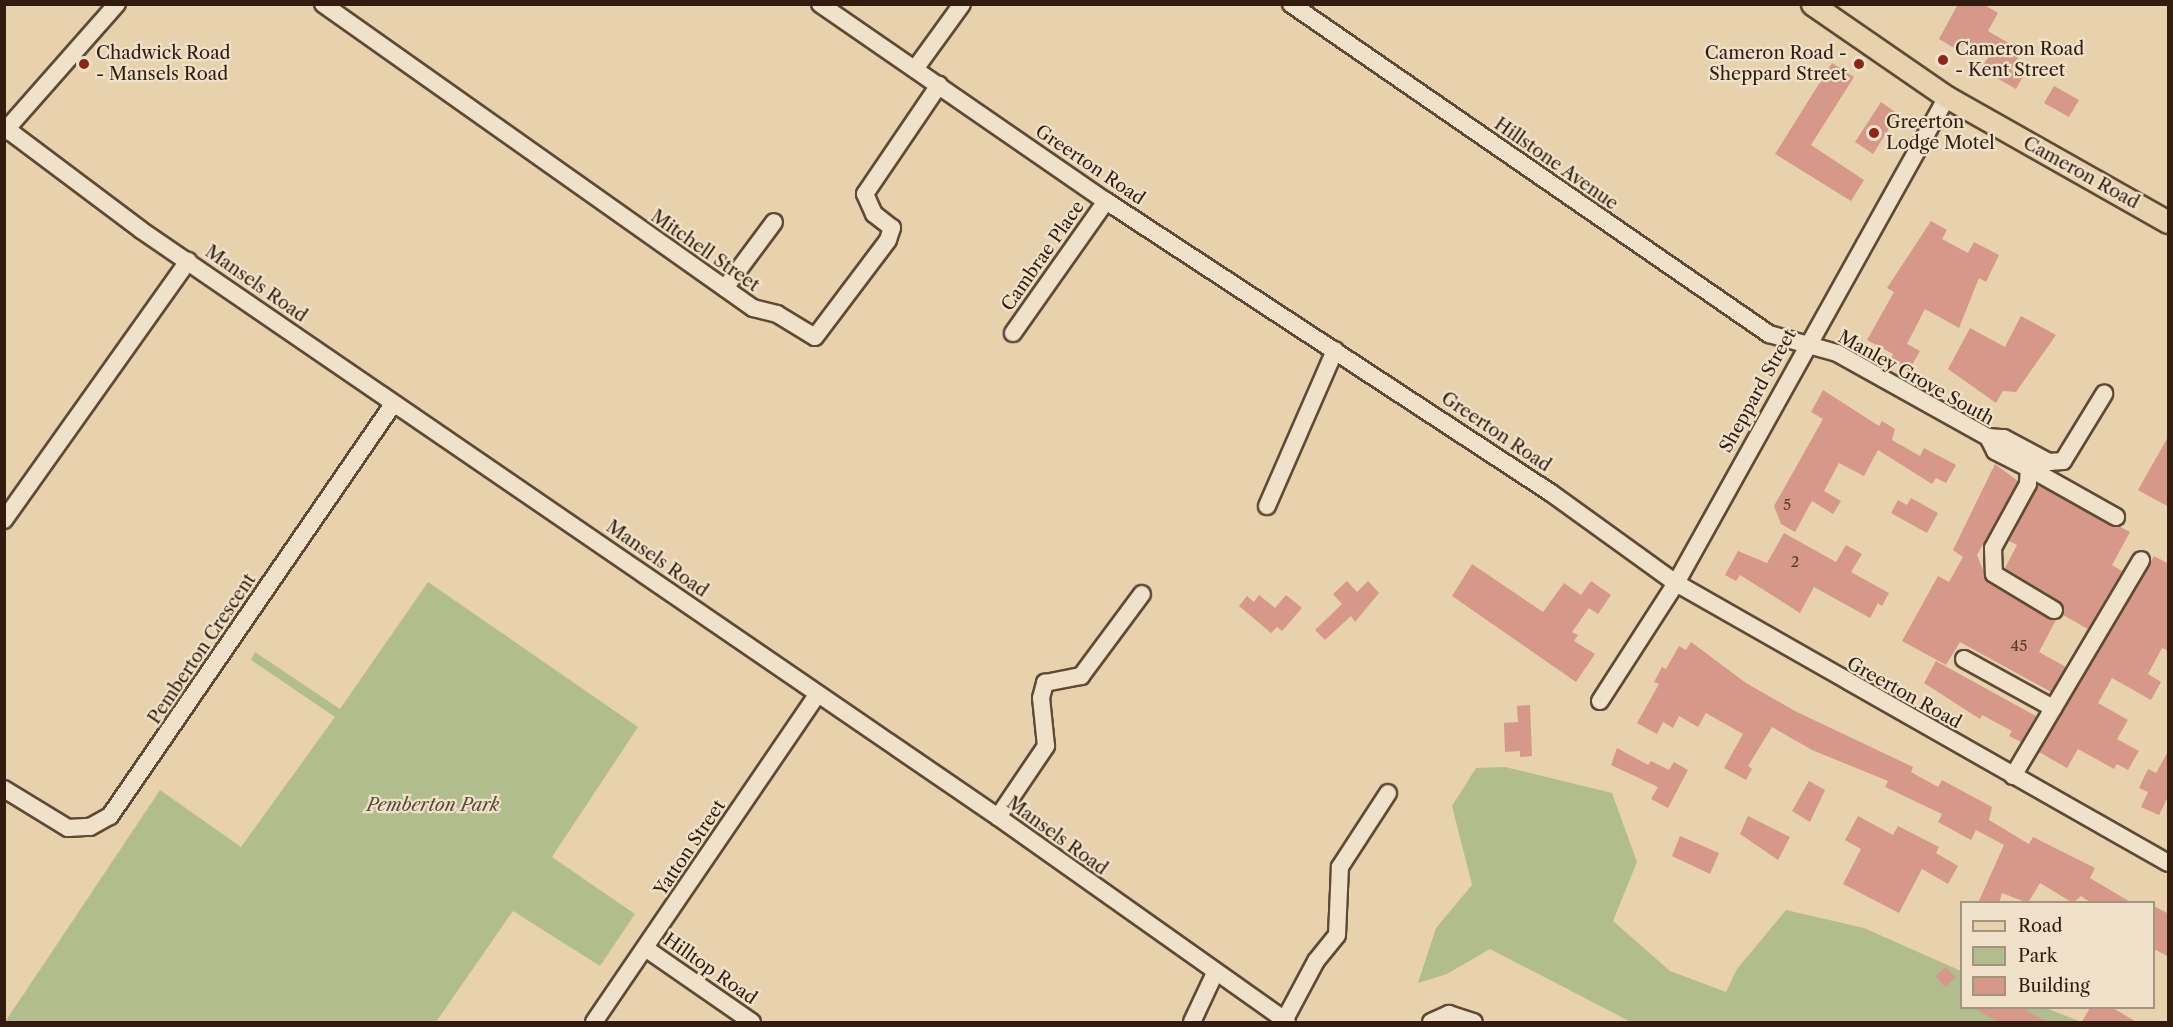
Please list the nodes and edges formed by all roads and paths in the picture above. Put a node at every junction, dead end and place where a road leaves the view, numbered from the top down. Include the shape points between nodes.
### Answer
1 (117, 4) edge
2 (323, 4) edge
3 (820, 4) edge
4 (962, 4) edge
5 (1291, 4) edge
6 (1812, 4) edge
7 (915, 69) junction
8 (939, 84) junction
9 (1947, 97) junction
10 (5, 130) edge
11 (1106, 201) junction
12 (774, 222) dead end
13 (2169, 222) edge
14 (188, 261) junction
15 (725, 288) junction
16 (1013, 333) dead end
17 (1805, 344) junction
18 (1335, 350) junction
19 (2104, 393) dead end
20 (393, 404) junction
21 (1988, 437) junction
22 (2030, 468) junction
23 (1268, 506) dead end
24 (2116, 517) dead end
25 (4, 520) edge
26 (2141, 560) dead end
27 (1676, 583) junction
28 (1142, 594) dead end
29 (2054, 610) dead end
30 (1964, 659) dead end
31 (818, 695) junction
32 (1600, 701) dead end
33 (2053, 708) junction
34 (2013, 776) junction
35 (4, 789) edge
36 (1388, 793) dead end
37 (998, 817) junction
38 (2168, 861) edge
39 (645, 948) junction
40 (1215, 973) junction
41 (1286, 1022) edge
42 (594, 1023) edge
43 (753, 1023) edge
44 (1192, 1023) edge
45 (1431, 1023) edge
46 (1474, 1023) edge

1 - 10 street
2 - 15 street, Mitchell Street
3 - 7 street, Greerton Road
4 - 7 street
5 - 17 street, Hillstone Avenue via 1769,334
6 - 9 main road, Cameron Road
7 - 8 street, Greerton Road
8 - 11 street, Greerton Road
8 - 15 street, Mitchell Street via 866,194 874,214 892,228 888,240 820,334 810,336
9 - 13 main road, Cameron Road
9 - 17 street, Sheppard Street
10 - 14 street, Mansels Road
11 - 16 street, Cambrae Place
11 - 18 street, Greerton Road
12 - 15 street
14 - 20 street, Mansels Road
14 - 25 street
17 - 21 street, Manley Grove South via 1837,353
17 - 27 street, Sheppard Street
18 - 23 street
18 - 27 street, Greerton Road via 1551,493
19 - 21 street via 2063,461 2049,462 2004,438
20 - 31 street, Mansels Road
20 - 35 street, Pemberton Crescent via 110,816 90,827 68,828
21 - 22 street, Manley Grove South via 1995,451
22 - 24 street, Manley Grove South
22 - 29 street via 2028,484 1993,548 1994,574
26 - 33 street
27 - 32 street, Sheppard Street
27 - 34 street, Greerton Road
28 - 37 street via 1081,676 1045,683 1041,698 1046,746
30 - 33 street
31 - 37 street, Mansels Road
31 - 39 street, Yatton Street
33 - 34 street
34 - 38 street, Greerton Road
36 - 41 street via 1340,867 1337,935 1316,961
37 - 40 street, Mansels Road
39 - 42 street, Yatton Street
39 - 43 street, Hilltop Road
40 - 41 street, Mansels Road
40 - 44 street
45 - 46 street via 1449,1014

